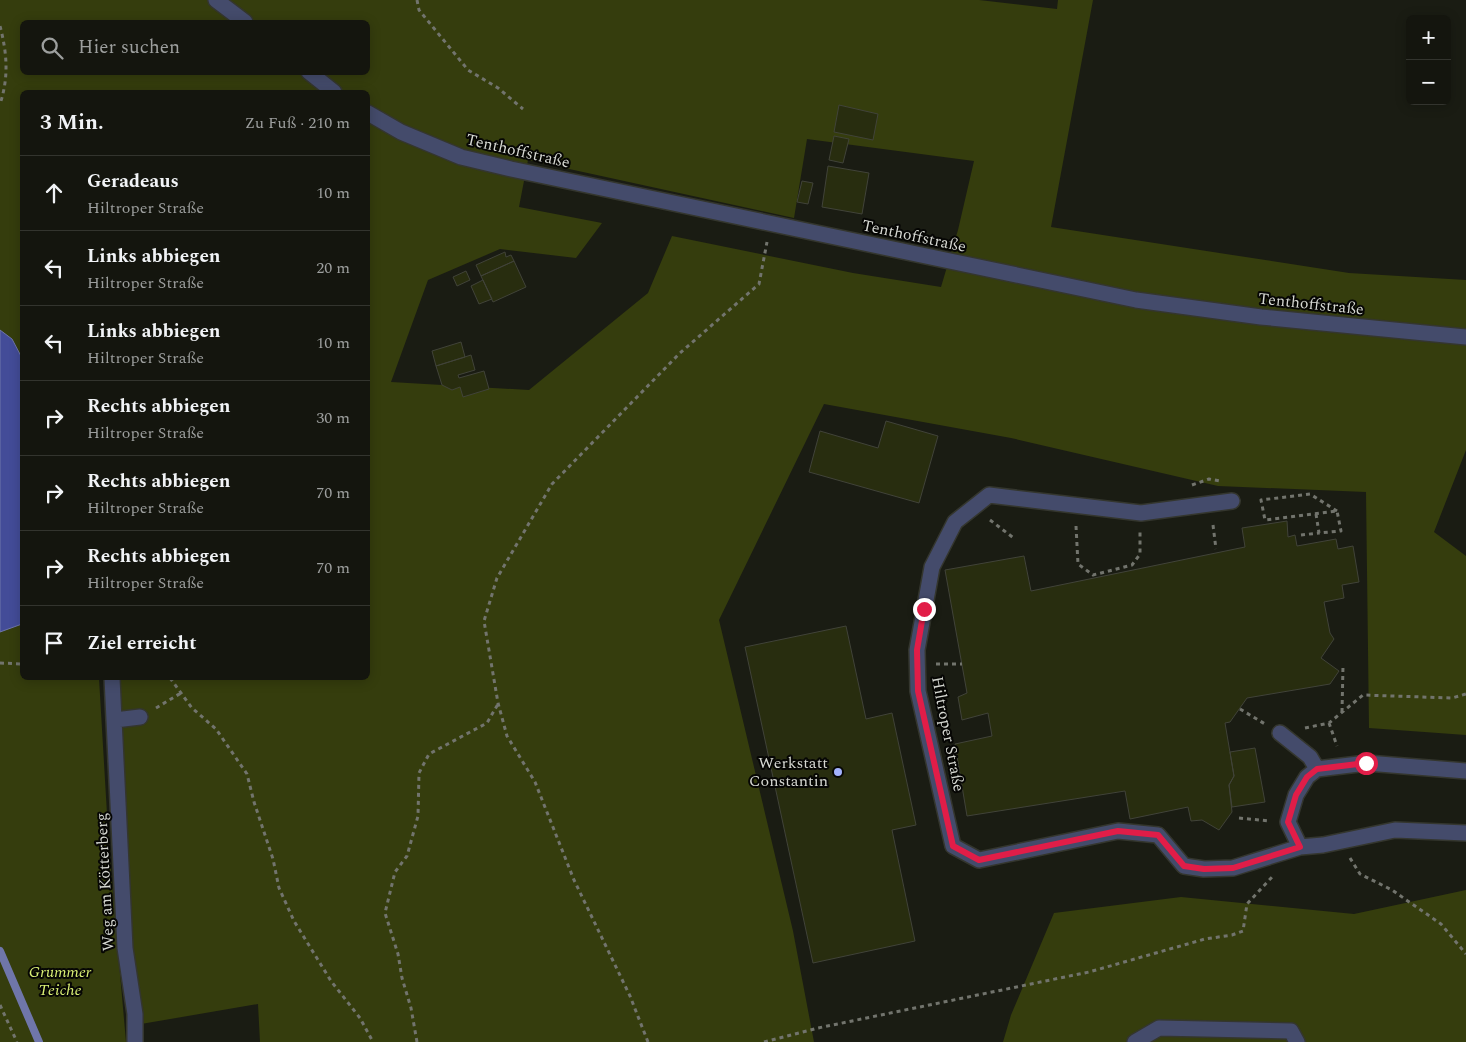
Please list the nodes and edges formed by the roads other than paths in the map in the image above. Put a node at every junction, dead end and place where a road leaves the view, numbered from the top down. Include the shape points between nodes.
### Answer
1 (216, 0) edge
2 (242, 20) edge
3 (313, 75) edge
4 (332, 90) edge
5 (370, 115) edge
6 (1466, 337) edge
7 (1232, 501) dead end
8 (112, 680) edge
9 (140, 717) road end
10 (115, 720) junction
11 (1280, 733) dead end
12 (1317, 769) junction
13 (1466, 771) edge
14 (1466, 832) edge
15 (1300, 847) junction
16 (135, 1042) edge
17 (1135, 1042) edge
18 (1298, 1042) edge

1 - 2 street
3 - 4 street
5 - 6 street, Tenthoffstraße via 401,132 462,157 1022,277 1136,300
7 - 15 street, Hiltroper Straße via 1140,513 989,495 955,522 932,568 917,650 918,691 953,846 979,860 1118,831 1158,835 1184,866 1204,869 1233,868
8 - 10 street, Weg am Kötterberg
9 - 10 street
10 - 16 street, Weg am Kötterberg via 125,948 135,1014
11 - 12 street via 1310,757
12 - 13 street via 1366,763
12 - 15 street via 1307,777 1296,795 1288,822
14 - 15 street, Hiltroper Straße via 1395,830
17 - 18 street via 1159,1028 1291,1031

